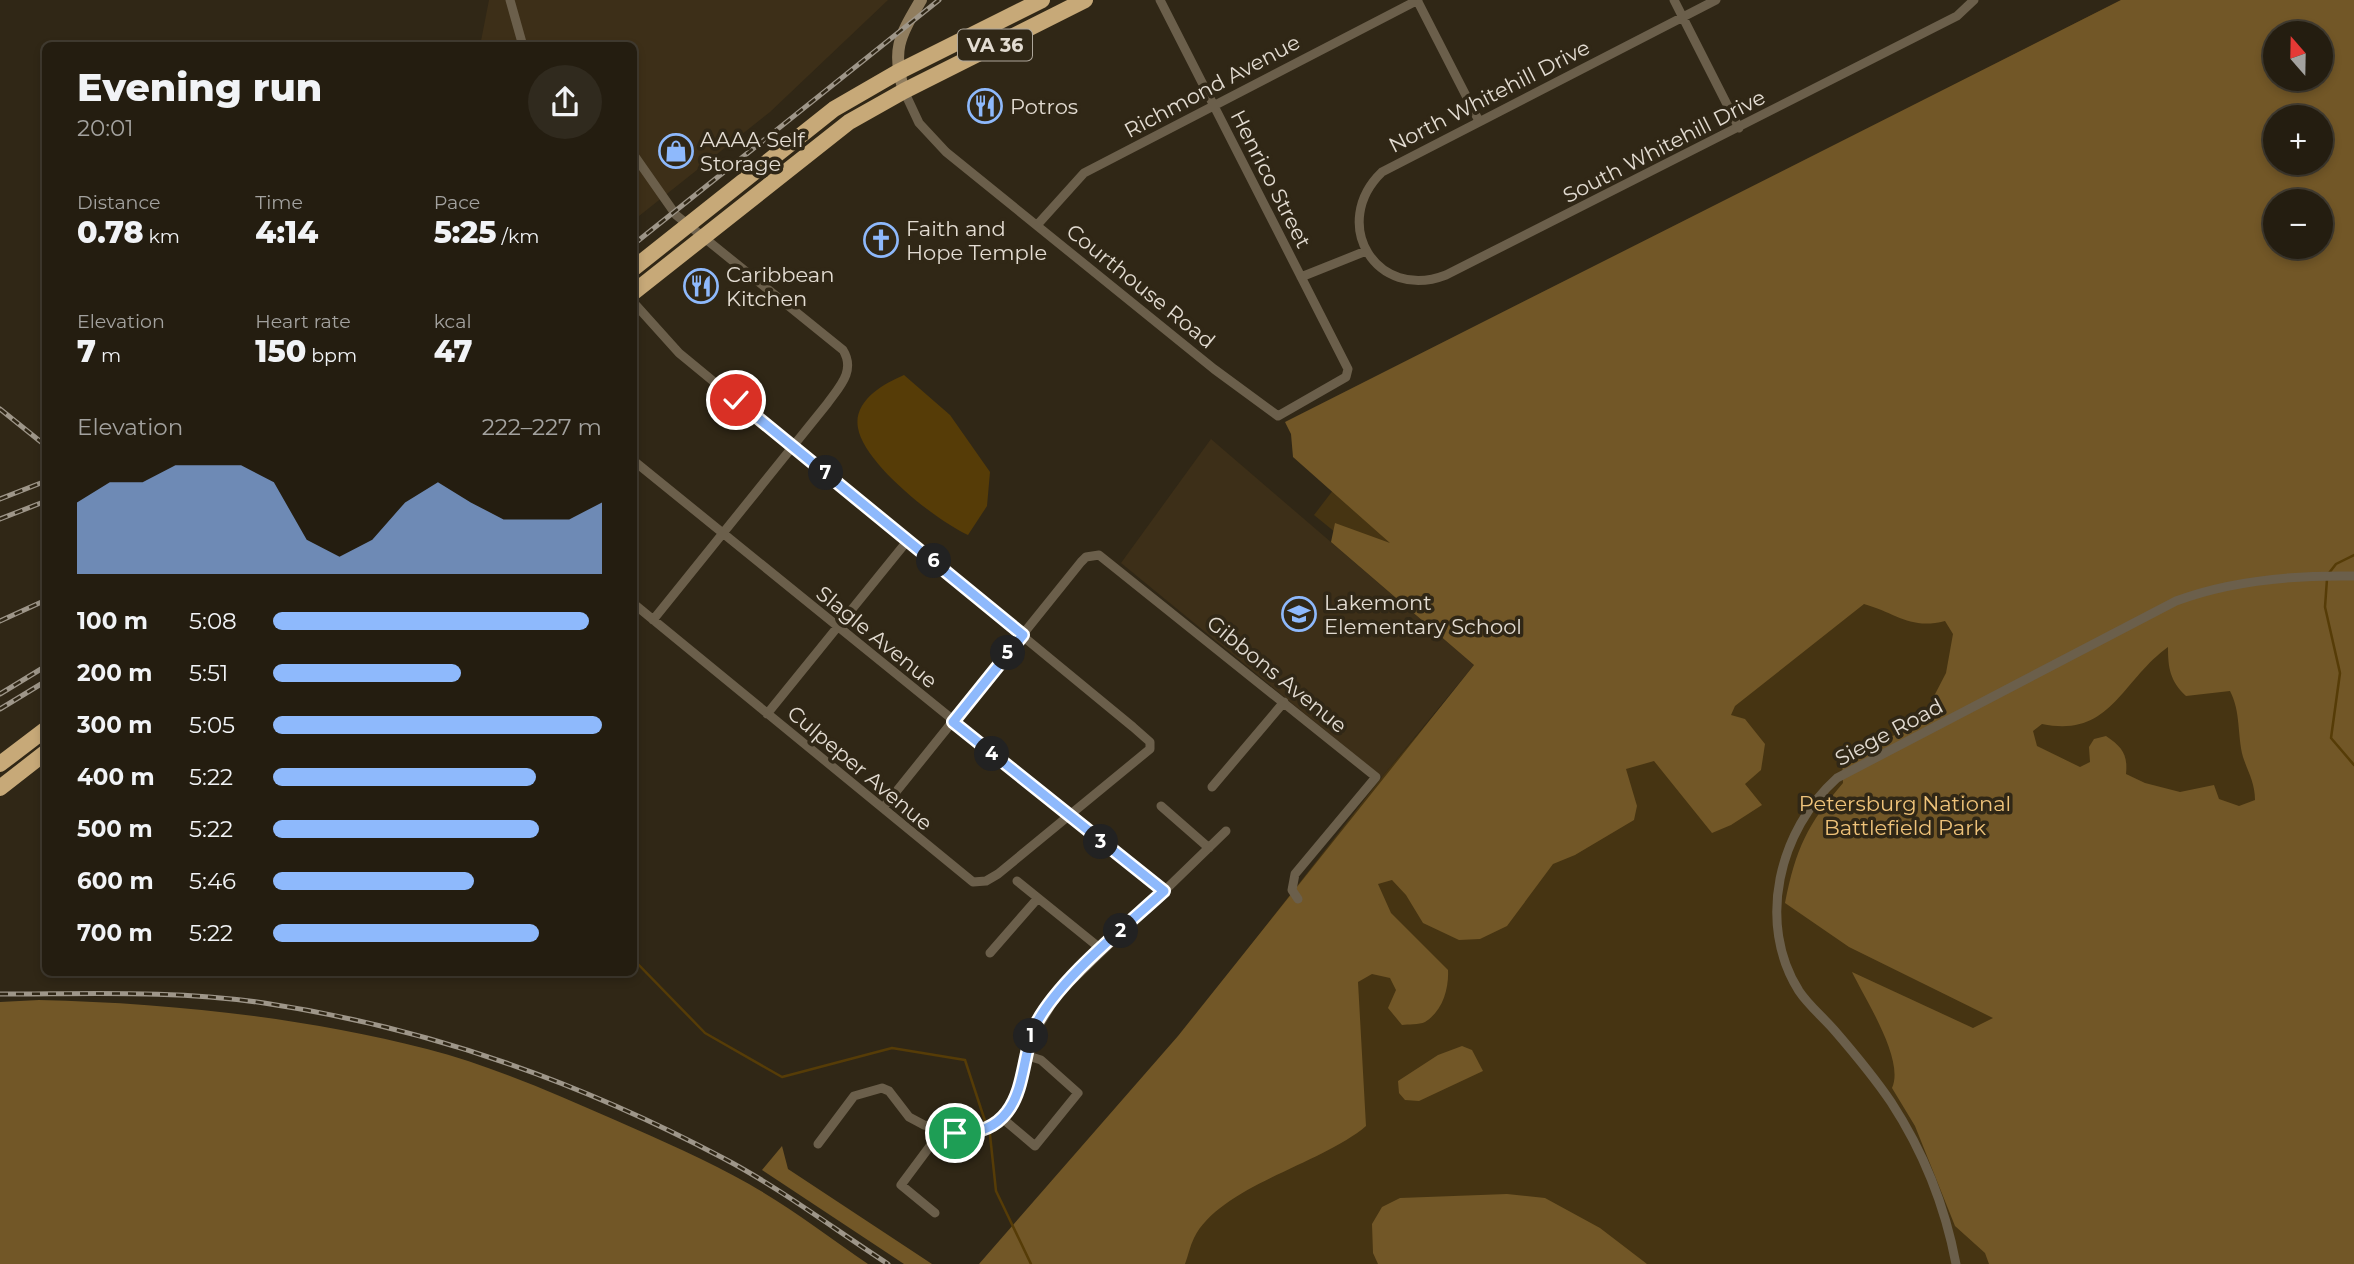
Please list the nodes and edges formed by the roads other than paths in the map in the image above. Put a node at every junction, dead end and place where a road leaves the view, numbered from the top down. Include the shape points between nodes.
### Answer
1 (510, 0) edge
2 (921, 0) edge
3 (1042, 0) edge
4 (1085, 0) edge
5 (1160, 0) edge
6 (1418, 0) edge
7 (1674, 0) edge
8 (1716, 0) edge
9 (1974, 0) edge
10 (1683, 17) junction
11 (522, 42) edge
12 (898, 72) junction
13 (904, 91) junction
14 (1214, 104) junction
15 (1479, 121) junction
16 (1739, 128) junction
17 (637, 160) edge
18 (1038, 224) junction
19 (688, 225) junction
20 (704, 235) junction
21 (1366, 251) junction
22 (637, 266) edge
23 (1301, 278) junction
24 (637, 290) edge
25 (637, 306) edge
26 (1348, 373) joint
27 (794, 447) junction
28 (637, 463) edge
29 (723, 534) junction
30 (908, 540) junction
31 (2354, 576) edge
32 (637, 607) edge
33 (653, 620) junction
34 (837, 628) junction
35 (1023, 635) junction
36 (1284, 702) junction
37 (767, 714) junction
38 (953, 722) junction
39 (42, 732) edge
40 (42, 755) edge
41 (0, 764) edge
42 (1212, 787) dead end
43 (0, 788) edge
44 (1161, 806) dead end
45 (883, 808) junction
46 (1070, 817) junction
47 (1226, 831) dead end
48 (1209, 848) junction
49 (1017, 881) dead end
50 (1164, 891) junction
51 (1038, 898) junction
52 (1298, 899) dead end
53 (1101, 949) junction
54 (990, 953) dead end
55 (1025, 1055) junction
56 (1002, 1118) junction
57 (942, 1130) junction
58 (818, 1143) dead end
59 (935, 1213) dead end
60 (1956, 1264) edge

1 - 11 street
2 - 12 main road via 898,42
3 - 12 highway, VA 36
4 - 13 highway, VA 36
5 - 14 street, Henrico Street
6 - 14 street, Richmond Avenue
6 - 15 street
7 - 10 street
8 - 10 street, North Whitehill Drive
9 - 16 street, South Whitehill Drive via 1957,16
10 - 15 street, North Whitehill Drive
10 - 16 street
12 - 13 main road
12 - 19 highway, VA 36 via 834,109
13 - 18 street, Courthouse Road via 928,134
13 - 20 highway, VA 36 via 849,122
14 - 18 street, Richmond Avenue via 1084,173
14 - 23 street, Henrico Street
15 - 21 street, North Whitehill Drive via 1390,166 1373,180 1358,213
16 - 21 street, South Whitehill Drive via 1437,279 1403,279 1383,269
17 - 19 street via 666,203
18 - 26 street, Courthouse Road via 1273,415 1283,414
19 - 20 street
19 - 22 highway, VA 36
20 - 24 highway, VA 36
20 - 27 street via 844,350 848,371
21 - 23 street
23 - 26 street, Henrico Street
25 - 27 street via 679,353
27 - 29 street
27 - 30 street
28 - 29 street, Slagle Avenue
29 - 33 street
29 - 34 street, Slagle Avenue
30 - 34 street
30 - 35 street
31 - 60 street, Siege Road via 2245,584 2176,601 1837,778 1800,825 1776,898 1784,957 1800,993 1877,1083 1908,1130 1935,1189
32 - 33 street, Culpeper Avenue
33 - 37 street, Culpeper Avenue
34 - 37 street
34 - 38 street, Slagle Avenue
35 - 36 street, Gibbons Avenue via 1081,562 1093,554 1102,556
35 - 38 street
35 - 46 street via 1151,745
36 - 42 street
36 - 52 street, Gibbons Avenue via 1376,777 1295,874 1291,884
37 - 45 street, Culpeper Avenue
38 - 45 street
38 - 46 street, Slagle Avenue
39 - 41 highway
40 - 43 highway
44 - 48 street
45 - 46 street, Culpeper Avenue via 968,880 980,883
46 - 50 street, Slagle Avenue
47 - 48 street
48 - 50 street
49 - 51 street
50 - 53 street
51 - 53 street
51 - 54 street
53 - 55 street via 1045,1011
55 - 56 street via 1015,1097
55 - 56 street via 1047,1064 1078,1093 1035,1146
56 - 57 street via 976,1132
57 - 58 street via 909,1117 882,1088 854,1096
57 - 59 street via 901,1185

